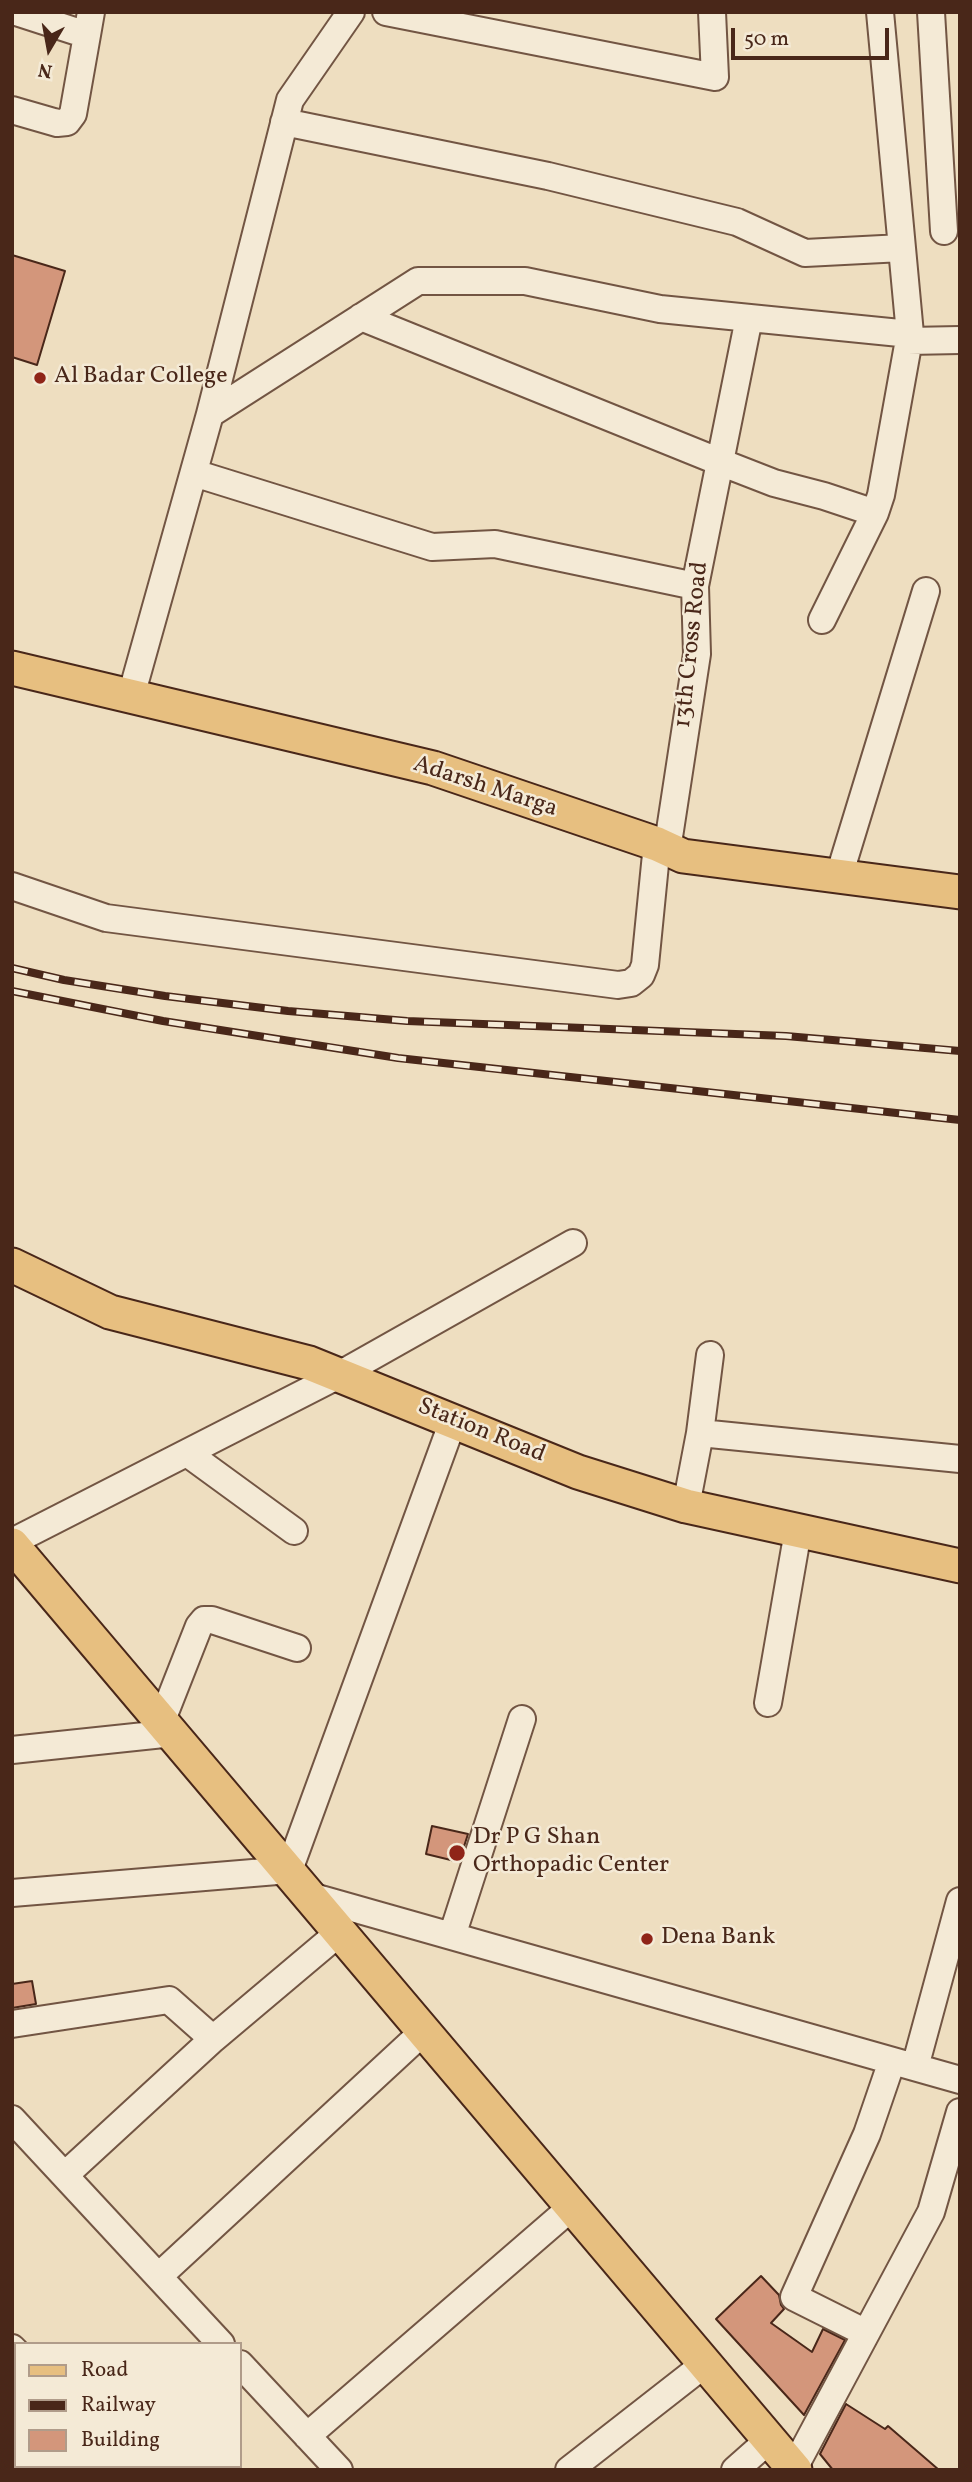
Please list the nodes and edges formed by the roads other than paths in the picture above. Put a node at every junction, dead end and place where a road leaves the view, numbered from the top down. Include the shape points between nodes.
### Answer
1 (16, 12) edge
2 (351, 12) edge
3 (386, 12) edge
4 (712, 12) edge
5 (880, 12) edge
6 (931, 12) edge
7 (89, 24) edge
8 (12, 110) edge
9 (284, 122) junction
10 (952, 231) edge
11 (901, 241) junction
12 (361, 317) junction
13 (749, 318) junction
14 (909, 338) junction
15 (960, 340) edge
16 (210, 414) junction
17 (720, 462) junction
18 (194, 473) junction
19 (875, 513) junction
20 (695, 586) junction
21 (926, 591) dead end
22 (822, 620) dead end
23 (12, 668) edge
24 (131, 696) junction
25 (662, 847) junction
26 (839, 876) junction
27 (12, 886) edge
28 (960, 892) edge
29 (573, 1243) dead end
30 (12, 1265) edge
31 (710, 1355) dead end
32 (339, 1375) junction
33 (453, 1421) junction
34 (700, 1433) junction
35 (187, 1453) junction
36 (960, 1459) edge
37 (686, 1506) junction
38 (294, 1531) dead end
39 (798, 1531) junction
40 (12, 1544) edge
41 (960, 1566) edge
42 (297, 1648) dead end
43 (768, 1703) dead end
44 (522, 1719) dead end
45 (167, 1727) junction
46 (12, 1750) edge
47 (289, 1870) junction
48 (12, 1893) edge
49 (310, 1896) junction
50 (960, 1901) edge
51 (340, 1932) junction
52 (452, 1936) junction
53 (12, 2024) edge
54 (424, 2031) junction
55 (213, 2039) junction
56 (904, 2064) junction
57 (960, 2080) edge
58 (960, 2112) edge
59 (12, 2119) edge
60 (65, 2175) junction
61 (573, 2206) junction
62 (159, 2276) junction
63 (866, 2333) junction
64 (219, 2342) edge
65 (706, 2363) junction
66 (242, 2366) edge
67 (307, 2436) junction
68 (770, 2439) junction
69 (794, 2469) edge
70 (339, 2470) edge
71 (569, 2470) edge
72 (735, 2470) edge

1 - 7 street
2 - 9 street via 290,100
3 - 4 street via 715,77
5 - 11 street
6 - 10 street
7 - 8 street via 73,114 67,122
9 - 11 street via 548,176 737,222 804,253
9 - 16 street
10 - 11 street
11 - 14 street
12 - 13 street via 418,281 525,281 660,309
12 - 16 street
12 - 17 street
13 - 14 street
13 - 17 street, 13th Cross Road
14 - 15 street
14 - 19 street
16 - 18 street
17 - 19 street
17 - 20 street, 13th Cross Road
18 - 20 street via 432,547 495,544
18 - 24 street
19 - 22 street
20 - 25 street, 13th Cross Road via 697,654
21 - 26 street
23 - 24 main road, Adarsh Marga
24 - 25 main road, Adarsh Marga via 433,768
25 - 26 main road, Adarsh Marga via 683,856
25 - 27 street, 13th Cross Road via 645,965 631,983 618,985 106,918
26 - 28 main road, Adarsh Marga
29 - 32 street
30 - 32 main road, Station Road via 110,1312 309,1363
31 - 34 street
32 - 33 main road, Station Road
32 - 35 street
33 - 37 main road, Station Road via 578,1472
33 - 47 street
34 - 36 street
34 - 37 street
35 - 38 street
35 - 40 street
37 - 39 main road, Station Road
39 - 41 main road, Station Road
39 - 43 street
40 - 45 main road
42 - 45 street via 204,1620
44 - 52 street
45 - 46 street
45 - 47 main road
47 - 48 street
47 - 49 main road
49 - 51 main road
49 - 52 street
50 - 56 street
51 - 54 main road
51 - 55 street
52 - 56 street
53 - 55 street via 169,2000
54 - 61 main road
54 - 62 street
55 - 60 street
56 - 57 street
56 - 63 street via 867,2134 794,2297
58 - 63 street via 932,2212
59 - 60 street
60 - 62 street
61 - 65 main road
61 - 67 street
62 - 64 street
63 - 69 street
65 - 68 main road
65 - 71 street
66 - 67 street
67 - 70 street
68 - 69 main road
68 - 72 street

